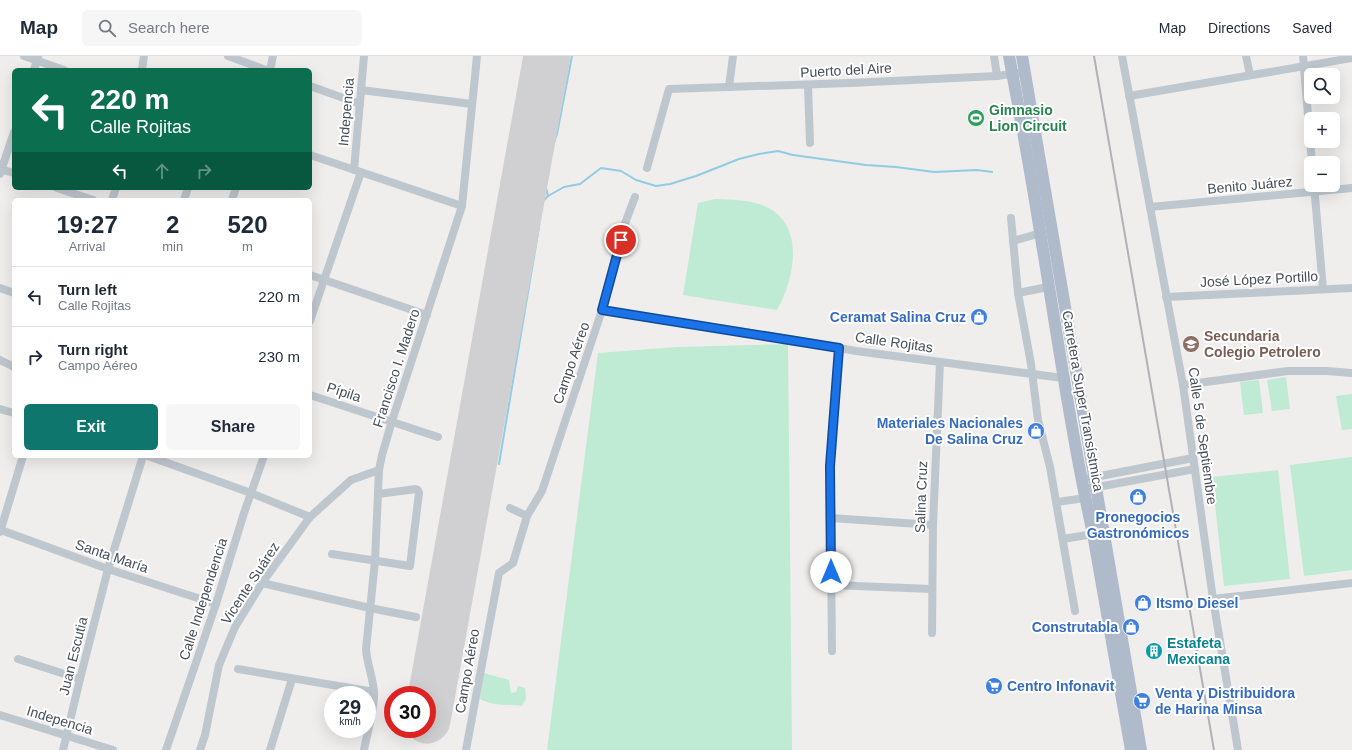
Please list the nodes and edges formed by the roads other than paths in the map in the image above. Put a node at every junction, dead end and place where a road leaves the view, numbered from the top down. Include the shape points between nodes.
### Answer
1 (24, 56) edge
2 (144, 56) edge
3 (228, 56) edge
4 (273, 56) edge
5 (364, 56) edge
6 (477, 56) edge
7 (733, 56) edge
8 (994, 56) edge
9 (1009, 56) edge
10 (1022, 56) edge
11 (1122, 56) edge
12 (1246, 56) edge
13 (1303, 56) edge
14 (38, 58) edge
15 (1352, 58) edge
16 (1304, 67) junction
17 (35, 68) edge
18 (60, 68) edge
19 (142, 68) edge
20 (255, 68) edge
21 (270, 68) edge
22 (1025, 72) junction
23 (1012, 74) junction
24 (1250, 75) junction
25 (997, 76) junction
26 (808, 85) junction
27 (312, 87) edge
28 (729, 87) junction
29 (362, 90) junction
30 (1129, 96) junction
31 (360, 104) junction
32 (472, 104) junction
33 (12, 138) edge
34 (810, 143) dead end
35 (312, 156) edge
36 (1311, 156) edge
37 (647, 168) dead end
38 (1, 171) edge
39 (357, 171) junction
40 (12, 173) edge
41 (1340, 188) edge
42 (1352, 188) edge
43 (1304, 189) edge
44 (63, 190) edge
45 (1314, 192) edge
46 (635, 196) dead end
47 (87, 198) edge
48 (462, 206) junction
49 (1150, 207) junction
50 (1011, 218) dead end
51 (1040, 233) junction
52 (1013, 241) junction
53 (312, 275) edge
54 (324, 279) junction
55 (1048, 287) junction
56 (0, 288) edge
57 (1352, 288) edge
58 (1323, 289) junction
59 (12, 292) edge
60 (1018, 293) junction
61 (1166, 297) junction
62 (602, 310) junction
63 (312, 315) edge
64 (427, 315) junction
65 (839, 348) junction
66 (0, 360) edge
67 (940, 362) junction
68 (12, 365) edge
69 (1032, 373) junction
70 (1352, 373) edge
71 (1063, 378) junction
72 (1183, 385) junction
73 (312, 395) edge
74 (0, 409) edge
75 (12, 412) edge
76 (392, 421) junction
77 (438, 437) dead end
78 (23, 458) edge
79 (142, 458) edge
80 (154, 458) edge
81 (263, 458) edge
82 (1194, 458) junction
83 (1195, 469) junction
84 (379, 470) junction
85 (1088, 486) junction
86 (251, 493) junction
87 (378, 494) junction
88 (1057, 502) junction
89 (510, 508) dead end
90 (3, 511) edge
91 (527, 516) junction
92 (310, 517) junction
93 (831, 518) junction
94 (933, 525) junction
95 (0, 531) edge
96 (1093, 534) junction
97 (1063, 539) junction
98 (332, 554) dead end
99 (375, 561) junction
100 (108, 569) junction
101 (1352, 583) edge
102 (262, 584) junction
103 (831, 585) junction
104 (932, 589) junction
105 (1213, 599) junction
106 (216, 604) junction
107 (370, 608) junction
108 (1075, 611) dead end
109 (416, 617) dead end
110 (932, 633) dead end
111 (832, 651) dead end
112 (18, 659) dead end
113 (238, 669) dead end
114 (80, 679) junction
115 (292, 679) junction
116 (336, 686) edge
117 (372, 686) edge
118 (0, 715) edge
119 (67, 735) junction
120 (366, 738) edge
121 (63, 750) edge
122 (113, 750) edge
123 (166, 750) edge
124 (200, 750) edge
125 (270, 750) edge
126 (364, 750) edge
127 (466, 750) edge
128 (1131, 750) edge
129 (1141, 750) edge
130 (1238, 750) edge

1 - 14 street
2 - 19 street
3 - 20 street
4 - 21 street
5 - 29 street, Indepencia
6 - 32 street, Francisco I. Madero
7 - 28 street
8 - 25 street
9 - 23 main road, Carretera Super Transístmica
10 - 22 main road, Carretera Super Transístmica
11 - 30 street, Calle 5 de Septiembre
12 - 24 street
13 - 16 street
14 - 17 street
14 - 18 street
15 - 16 street
16 - 24 street
16 - 36 street
22 - 23 street, Puerto del Aire
22 - 85 main road, Carretera Super Transístmica
23 - 25 street, Puerto del Aire
23 - 51 main road, Carretera Super Transístmica
24 - 30 street
25 - 26 street, Puerto del Aire
26 - 28 street, Puerto del Aire
26 - 34 street
27 - 31 street
28 - 37 street, Puerto del Aire via 669,89
29 - 31 street, Indepencia
29 - 32 street
30 - 49 street, Calle 5 de Septiembre
31 - 39 street, Indepencia
32 - 48 street, Francisco I. Madero
33 - 38 street
35 - 39 street
38 - 40 street
39 - 48 street
39 - 54 street
41 - 42 street, Benito Juárez
43 - 49 street, Benito Juárez
44 - 47 street
45 - 58 street
46 - 62 street, Campo Aéreo via 624,226
48 - 64 street, Francisco I. Madero
49 - 61 street, Calle 5 de Septiembre
50 - 52 street
51 - 52 street
51 - 55 main road, Carretera Super Transístmica
52 - 60 street
53 - 54 street
54 - 63 street
54 - 64 street
55 - 60 street
55 - 71 main road, Carretera Super Transístmica
56 - 59 street
57 - 58 street, José López Portillo
58 - 61 street, José López Portillo
60 - 69 street
61 - 72 street, Calle 5 de Septiembre
62 - 65 street, Calle Rojitas
62 - 91 street, Campo Aéreo via 542,492
64 - 76 street, Francisco I. Madero
65 - 67 street, Calle Rojitas
65 - 93 street via 830,466
66 - 68 street
67 - 69 street, Calle Rojitas
67 - 94 street, Salina Cruz
69 - 71 street, Calle Rojitas
69 - 88 street via 1038,420
70 - 72 street via 1288,371
71 - 85 main road, Carretera Super Transístmica
72 - 82 street, Calle 5 de Septiembre
73 - 76 street, Pípila
74 - 75 street
76 - 77 street, Pípila
76 - 84 street, Francisco I. Madero
78 - 90 street
79 - 100 street
80 - 86 street
81 - 86 street, Calle Independencia
82 - 83 street, Calle 5 de Septiembre
82 - 85 street
83 - 85 street
83 - 105 street, Calle 5 de Septiembre
84 - 87 street, Francisco I. Madero
84 - 92 street, Vicente Suárez via 351,480
85 - 88 street
85 - 96 main road, Carretera Super Transístmica
85 - 129 main road
86 - 92 street
86 - 106 street, Calle Independencia
87 - 99 street, Francisco I. Madero
87 - 99 street via 416,489 419,493 410,566
88 - 97 street
89 - 91 street
90 - 95 street
91 - 127 street, Campo Aéreo via 513,563 499,573
92 - 102 street, Vicente Suárez
93 - 94 street
93 - 103 street
94 - 104 street, Salina Cruz
95 - 100 street, Santa María
96 - 97 street
96 - 128 main road, Carretera Super Transístmica
97 - 108 street
98 - 99 street
99 - 107 street, Francisco I. Madero
100 - 106 street, Santa María
100 - 114 street, Juan Escutia
101 - 105 street
102 - 107 street
102 - 124 street, Vicente Suárez via 235,627 219,666
103 - 104 street
103 - 111 street
104 - 110 street, Salina Cruz
105 - 130 street, Calle 5 de Septiembre
106 - 123 street, Calle Independencia
107 - 109 street
107 - 117 street, Francisco I. Madero via 366,660
112 - 114 street
113 - 115 street
114 - 119 street, Juan Escutia
115 - 116 street
115 - 125 street
118 - 119 street, Indepencia
119 - 121 street, Juan Escutia
119 - 122 street, Indepencia
120 - 126 street

